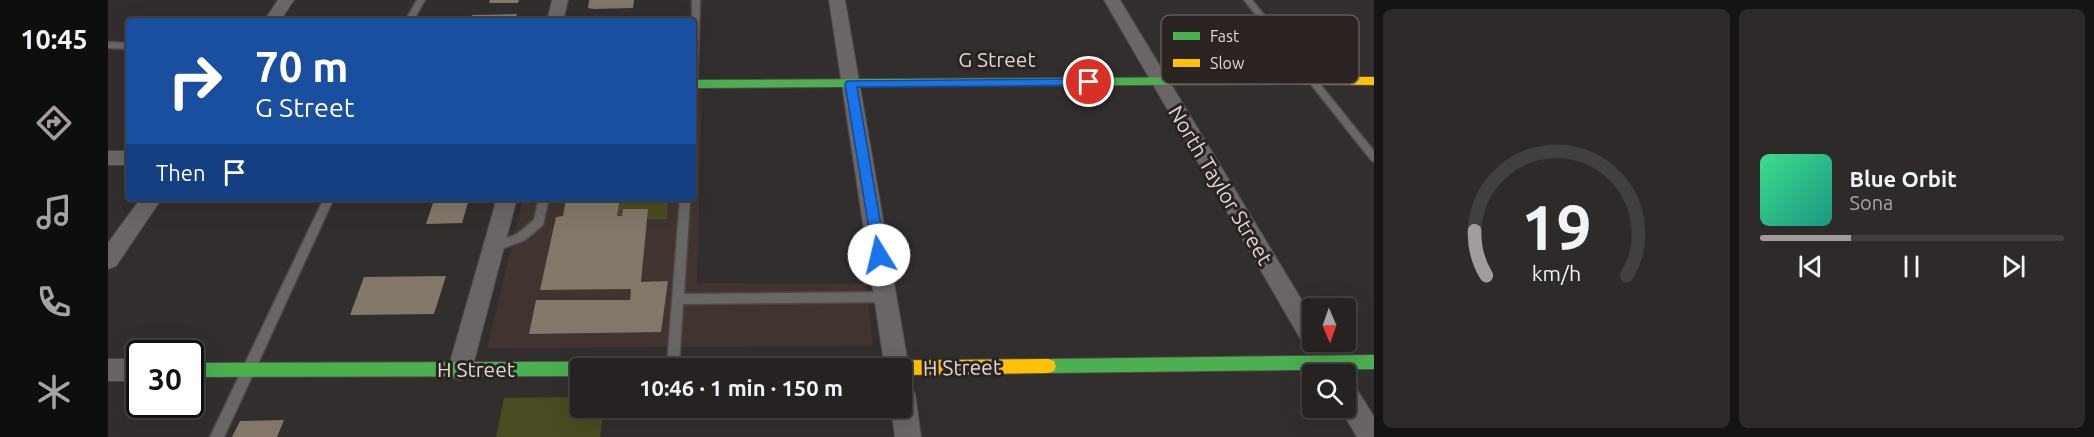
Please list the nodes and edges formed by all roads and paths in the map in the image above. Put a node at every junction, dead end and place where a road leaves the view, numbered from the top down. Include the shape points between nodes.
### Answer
1 (286, 0) edge
2 (421, 0) edge
3 (560, 0) edge
4 (696, 0) edge
5 (837, 0) edge
6 (1112, 0) edge
7 (1248, 0) edge
8 (1260, 15) edge
9 (274, 18) edge
10 (411, 18) edge
11 (556, 18) edge
12 (695, 18) edge
13 (108, 45) edge
14 (126, 46) edge
15 (1161, 82) joint
16 (696, 84) edge
17 (851, 84) junction
18 (1162, 84) edge
19 (1315, 84) edge
20 (108, 158) edge
21 (126, 158) edge
22 (1374, 158) edge
23 (150, 201) edge
24 (327, 201) edge
25 (506, 201) edge
26 (543, 201) edge
27 (685, 201) edge
28 (493, 249) junction
29 (108, 260) edge
30 (886, 297) junction
31 (678, 298) junction
32 (1322, 354) edge
33 (674, 358) edge
34 (895, 358) edge
35 (1374, 362) edge
36 (570, 368) edge
37 (912, 368) edge
38 (248, 369) junction
39 (460, 369) junction
40 (108, 370) edge
41 (126, 370) edge
42 (204, 370) edge
43 (1356, 411) edge
44 (906, 418) edge
45 (217, 437) edge
46 (909, 437) edge
47 (1371, 437) edge

1 - 9 street
2 - 10 lane
3 - 11 street
4 - 12 lane
5 - 17 street
6 - 15 street, North Taylor Street
7 - 8 lane
13 - 14 lane
15 - 17 street, G Street
16 - 17 street, G Street
17 - 30 street
18 - 32 street, North Taylor Street
19 - 22 lane
20 - 21 street
23 - 29 street
24 - 38 lane
25 - 28 street
26 - 28 lane via 539,222 521,237
27 - 31 lane
28 - 39 street
30 - 31 lane
30 - 34 street
31 - 33 lane
32 - 35 street, H Street
32 - 37 street, H Street
36 - 39 street, H Street
38 - 39 street, H Street
38 - 42 street, H Street
38 - 45 lane
40 - 41 street
43 - 47 street
44 - 46 street

